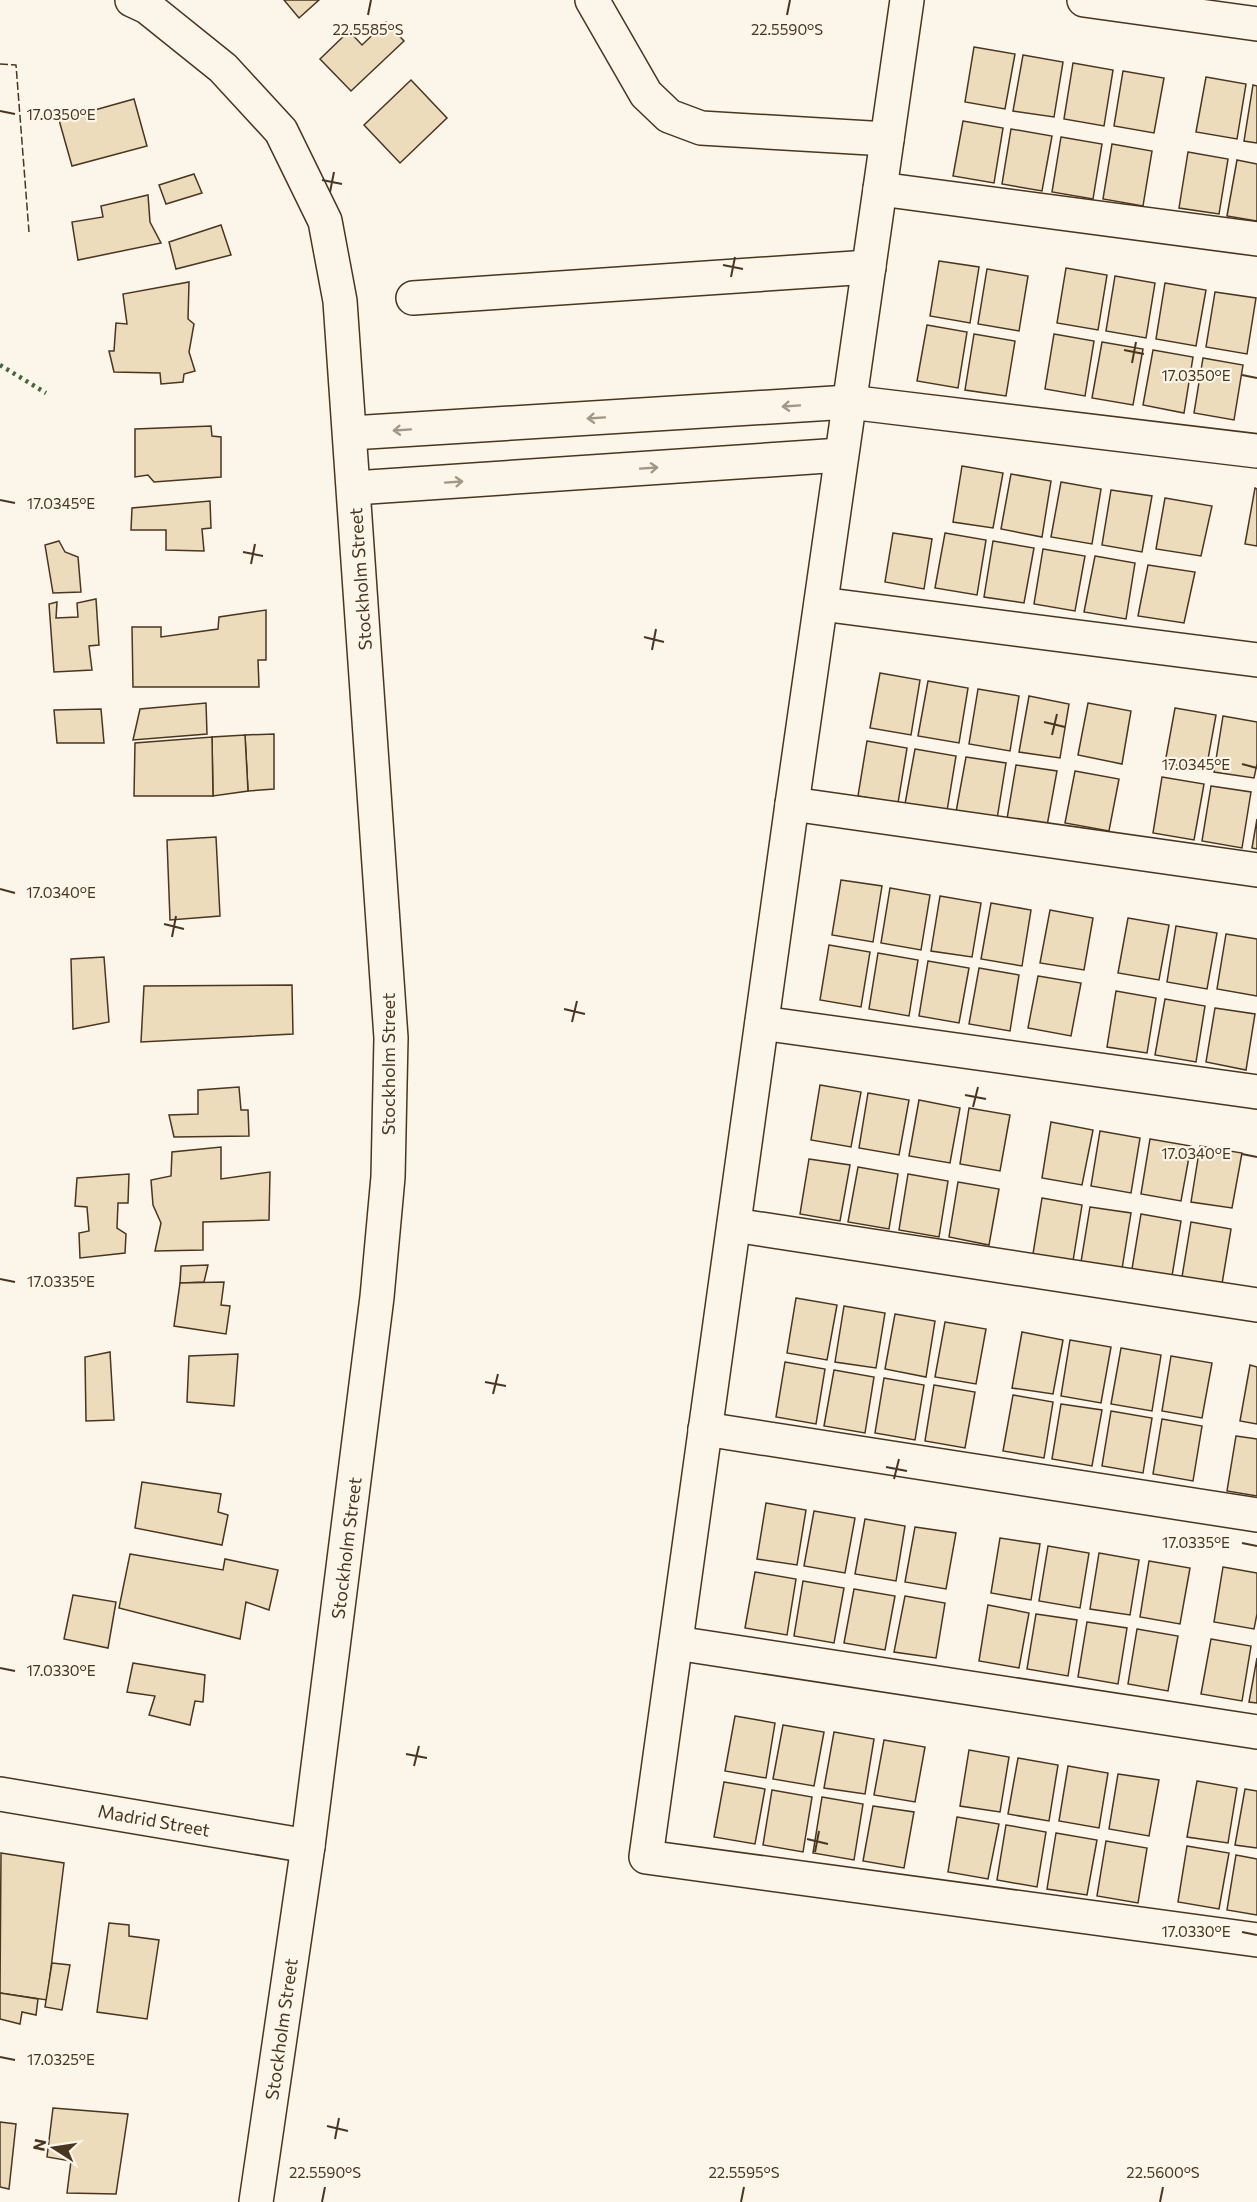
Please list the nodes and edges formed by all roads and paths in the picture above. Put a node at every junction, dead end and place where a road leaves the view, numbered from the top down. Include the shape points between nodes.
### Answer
1 (132, 0) edge
2 (592, 0) edge
3 (907, 0) edge
4 (1084, 0) edge
5 (1257, 24) edge
6 (887, 139) junction
7 (880, 189) junction
8 (1257, 239) edge
9 (869, 267) junction
10 (413, 298) dead end
11 (849, 402) junction
12 (351, 433) junction
13 (1257, 451) edge
14 (841, 455) junction
15 (354, 489) junction
16 (820, 604) junction
17 (1257, 660) edge
18 (792, 804) junction
19 (1257, 870) edge
20 (762, 1023) junction
21 (1257, 1092) edge
22 (734, 1225) junction
23 (1257, 1305) edge
24 (705, 1429) junction
25 (1257, 1515) edge
26 (676, 1642) junction
27 (1257, 1732) edge
28 (0, 1794) edge
29 (308, 1846) junction
30 (1257, 1940) edge
31 (256, 2202) edge

1 - 12 street, Stockholm Street via 147,7 223,68 281,130 326,221 340,301
2 - 6 street via 646,94 669,116 700,128
3 - 6 street
4 - 5 street
6 - 7 street
7 - 8 street
7 - 9 street
9 - 10 street
9 - 11 street
11 -> 12 street
11 - 13 street
11 - 14 street
12 - 15 street, Stockholm Street
15 -> 14 street
14 - 16 street
15 - 29 street, Stockholm Street via 391,1038 388,1177 377,1297
16 - 17 street
16 - 18 street
18 - 19 street
18 - 20 street
20 - 21 street
20 - 22 street
22 - 23 street
22 - 24 street
24 - 25 street
24 - 26 street
26 - 27 street
26 - 30 street via 646,1857
28 - 29 street, Madrid Street
29 - 31 street, Stockholm Street

